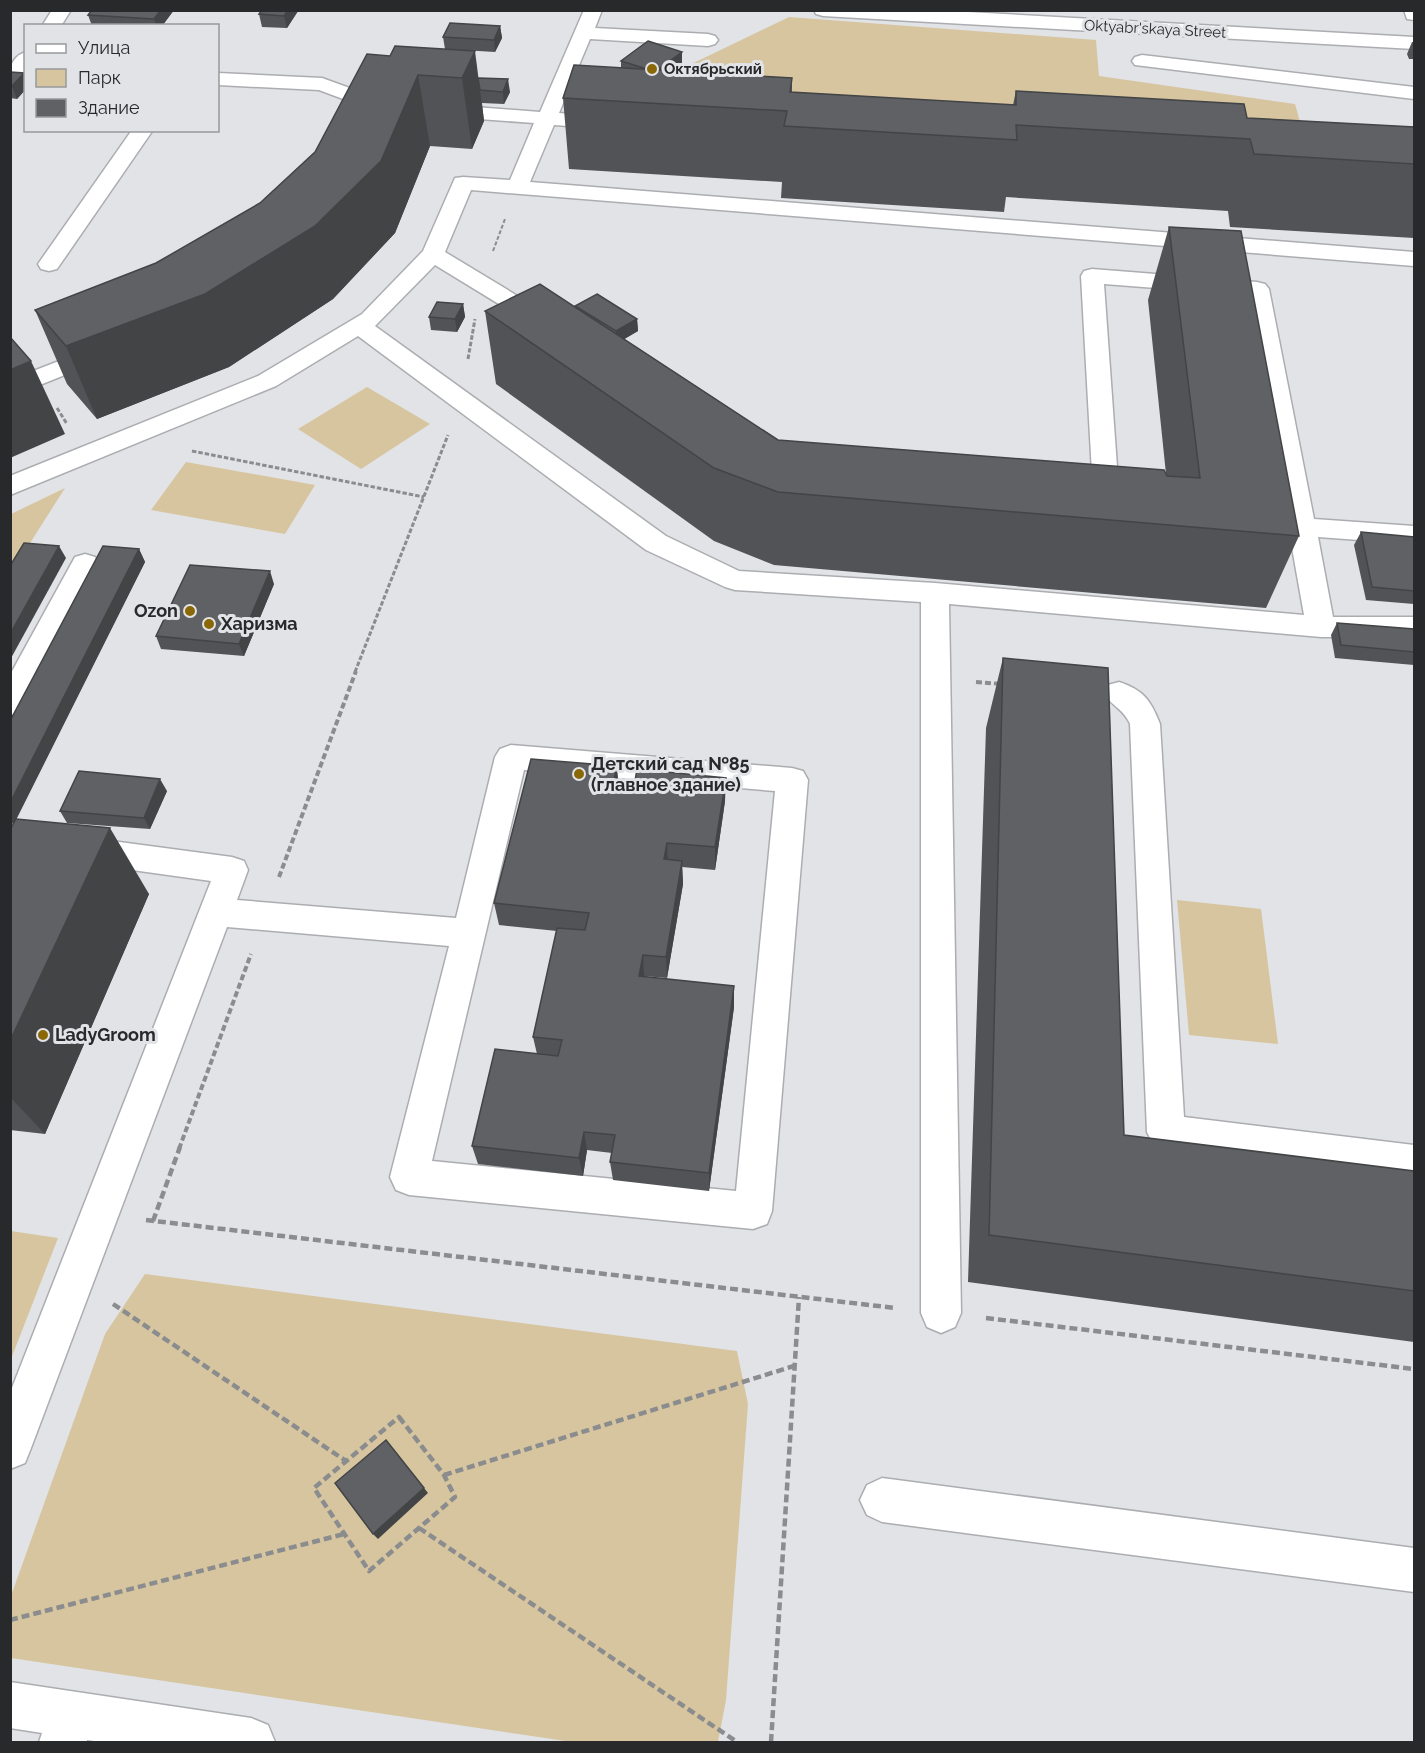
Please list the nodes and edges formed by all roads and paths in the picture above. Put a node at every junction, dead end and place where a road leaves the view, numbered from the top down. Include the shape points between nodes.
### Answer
1 (62, 10) edge
2 (593, 10) edge
3 (823, 10) edge
4 (1413, 10) edge
5 (1414, 15) edge
6 (1074, 18) edge
7 (52, 24) edge
8 (583, 33) junction
9 (708, 40) dead end
10 (1377, 41) junction
11 (1414, 43) edge
12 (24, 60) edge
13 (1142, 61) dead end
14 (24, 70) edge
15 (219, 79) edge
16 (1390, 92) junction
17 (1414, 93) edge
18 (547, 119) junction
19 (630, 124) edge
20 (142, 132) edge
21 (518, 186) junction
22 (433, 254) junction
23 (1414, 259) edge
24 (49, 264) dead end
25 (359, 326) junction
26 (561, 333) edge
27 (122, 344) edge
28 (39, 378) junction
29 (10, 389) edge
30 (461, 401) junction
31 (125, 438) junction
32 (10, 486) edge
33 (424, 497) junction
34 (1084, 515) edge
35 (1302, 527) junction
36 (1414, 535) edge
37 (85, 564) dead end
38 (935, 593) junction
39 (1322, 627) junction
40 (1414, 627) edge
41 (935, 679) junction
42 (1004, 685) edge
43 (1119, 693) dead end
44 (10, 704) edge
45 (55, 846) edge
46 (217, 912) junction
47 (265, 916) junction
48 (469, 933) junction
49 (1414, 1163) edge
50 (99, 1214) junction
51 (153, 1221) junction
52 (75, 1279) junction
53 (799, 1297) junction
54 (941, 1313) junction
55 (794, 1366) junction
56 (1414, 1369) edge
57 (10, 1448) edge
58 (346, 1461) junction
59 (444, 1475) junction
60 (882, 1500) dead end
61 (419, 1528) junction
62 (344, 1534) junction
63 (1414, 1570) edge
64 (10, 1620) edge
65 (10, 1705) edge
66 (67, 1729) edge
67 (251, 1743) edge
68 (737, 1743) edge
69 (771, 1743) edge

1 - 7 street
2 - 8 street
3 - 6 street, Oktyabr'skaya Street
4 - 5 street
6 - 10 street, Oktyabr'skaya Street
8 - 9 street
8 - 18 street
10 - 11 street, Oktyabr'skaya Street
10 - 16 street
12 - 14 street via 16,70
13 - 16 street
15 - 18 street via 322,84 372,115 417,108
16 - 17 street
18 - 19 street
18 - 21 street
20 - 24 street
21 - 22 street via 463,183
21 - 23 street
22 - 25 street
22 - 26 street
25 - 30 street
25 - 31 street via 267,381
27 - 28 street
28 - 29 street
28 - 31 path via 81,447
30 - 33 path
30 - 38 street via 656,543 735,580
31 - 32 street
31 - 33 path
33 - 47 path
34 - 35 street via 1108,517 1092,276 1257,289
35 - 36 street
35 - 39 street
37 - 44 street
38 - 39 street
38 - 41 street
39 - 40 street
41 - 42 path
41 - 54 street
43 - 49 street via 1138,705 1145,724 1166,1132
45 - 46 street via 232,870
46 - 47 street
46 - 50 street
47 - 48 street
47 - 51 path
48 - 48 street via 409,1177 753,1210 792,780 511,757
50 - 51 path
50 - 52 street
51 - 53 path
52 - 57 street
52 - 58 path
53 - 54 path
53 - 55 path
54 - 56 path
55 - 59 path
55 - 69 path
58 - 59 path via 399,1417
58 - 62 path via 314,1488
59 - 61 path via 456,1497
60 - 63 street
61 - 62 path via 369,1571
61 - 68 path
62 - 64 path
65 - 66 street
66 - 67 street

